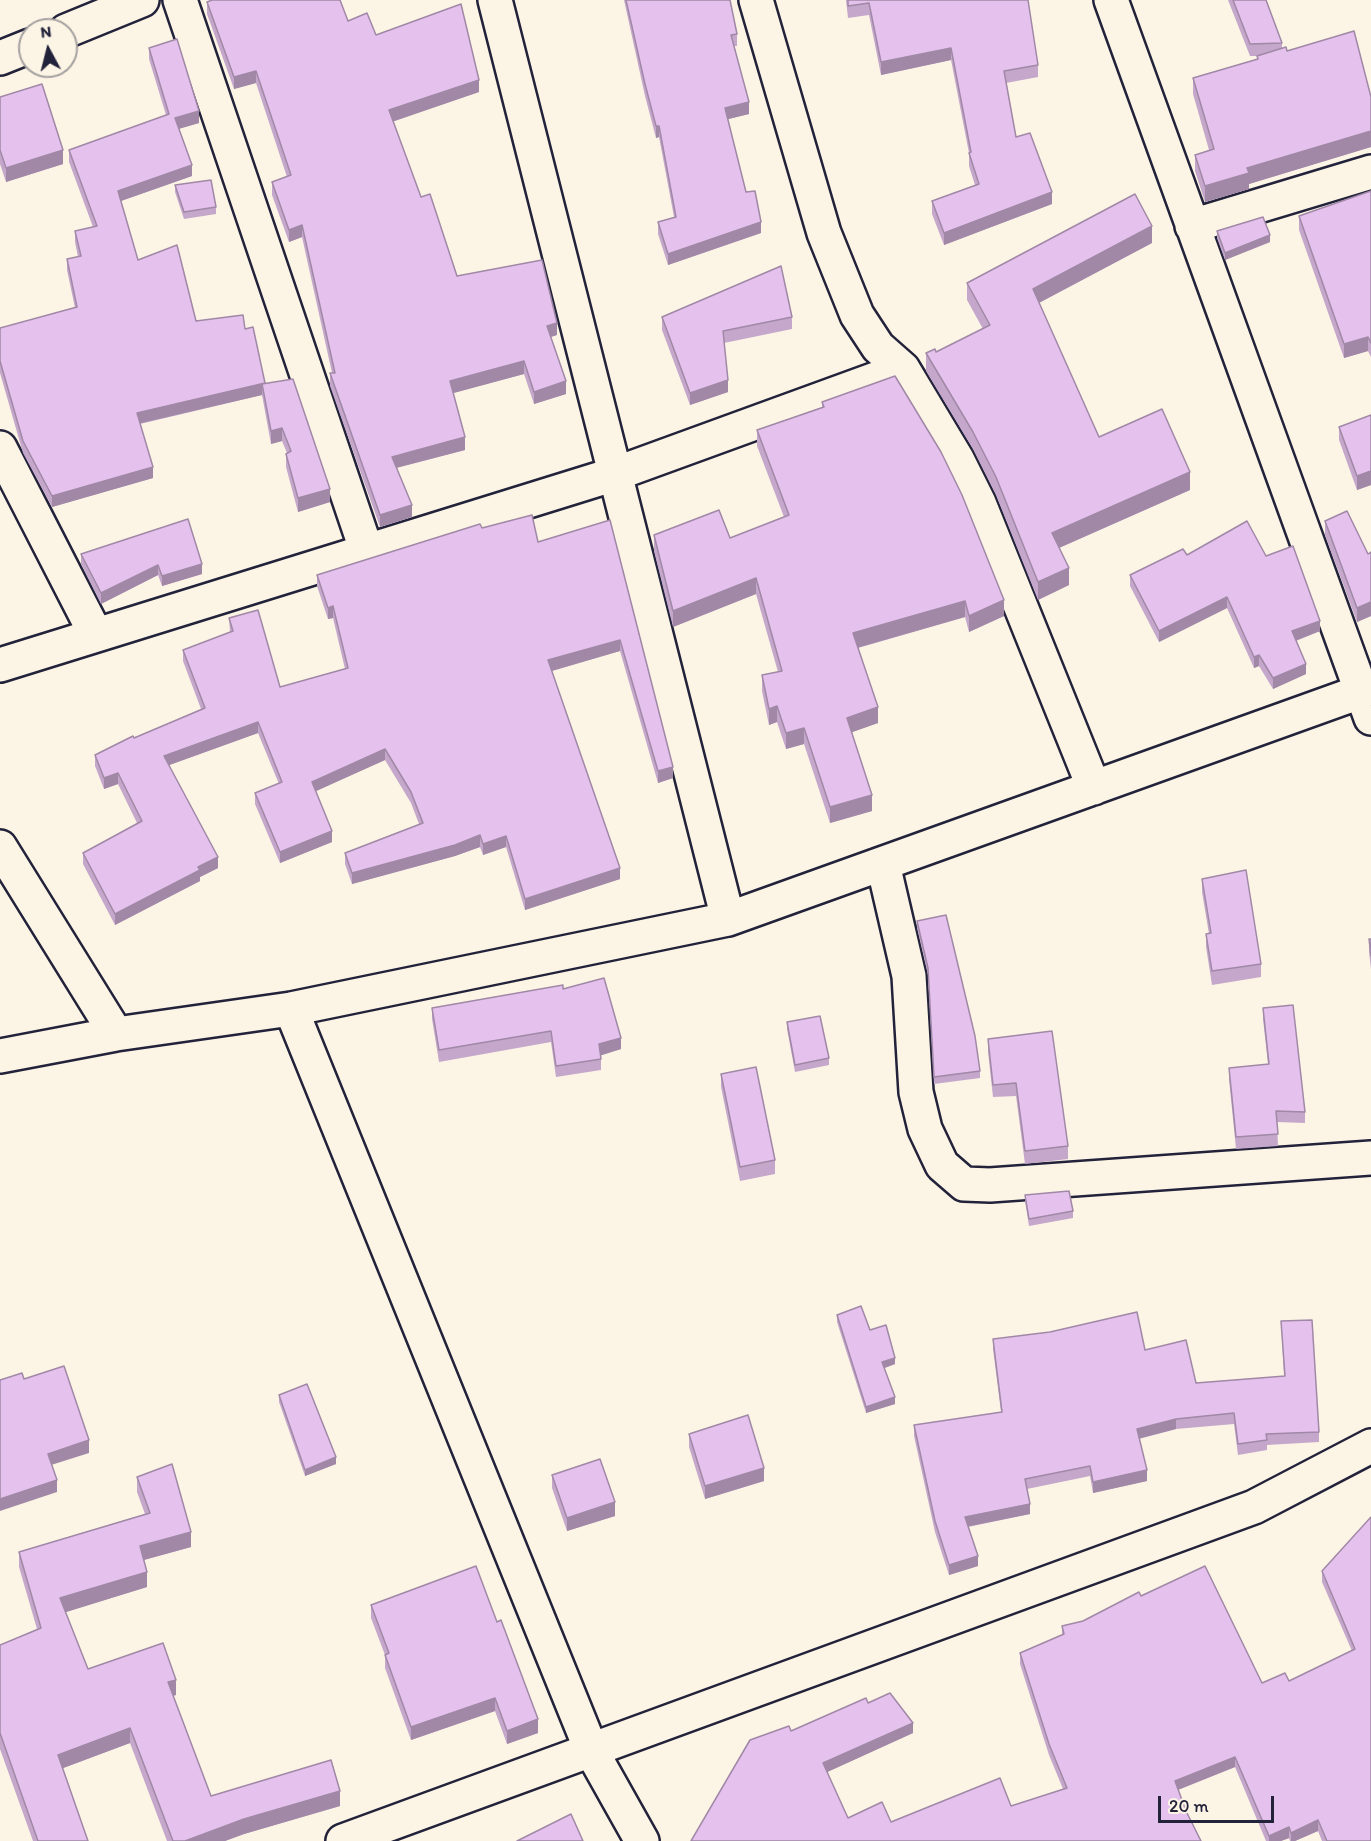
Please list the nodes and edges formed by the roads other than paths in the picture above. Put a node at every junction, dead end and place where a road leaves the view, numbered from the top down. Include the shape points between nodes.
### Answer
1 (142, 0) edge
2 (180, 0) edge
3 (495, 0) edge
4 (756, 0) edge
5 (1111, 0) edge
6 (78, 26) edge
7 (18, 51) edge
8 (0, 58) edge
9 (1371, 172) edge
10 (1192, 226) junction
11 (903, 369) junction
12 (0, 448) edge
13 (615, 474) junction
14 (367, 552) junction
15 (96, 635) junction
16 (0, 665) edge
17 (1368, 699) edge
18 (1095, 788) junction
19 (0, 848) edge
20 (883, 864) junction
21 (728, 920) junction
22 (291, 1009) junction
23 (116, 1034) junction
24 (0, 1056) edge
25 (1371, 1158) edge
26 (1371, 1446) edge
27 (592, 1752) junction
28 (343, 1841) edge
29 (642, 1841) edge

1 - 6 street
2 - 14 street
3 - 13 street
4 - 11 street via 832,254 857,315 878,347
5 - 10 street
7 - 8 street
9 - 10 street
10 - 17 street
11 - 13 street
11 - 18 street via 979,503
12 - 15 street
13 - 14 street
13 - 21 street
14 - 15 street
15 - 16 street
17 - 18 street
18 - 20 street
19 - 23 street
20 - 21 street
20 - 25 street via 909,976 916,1092 925,1129 942,1165 964,1184
21 - 22 street
22 - 23 street
22 - 27 street
23 - 24 street
26 - 27 street via 1254,1507
27 - 28 street
27 - 29 street

